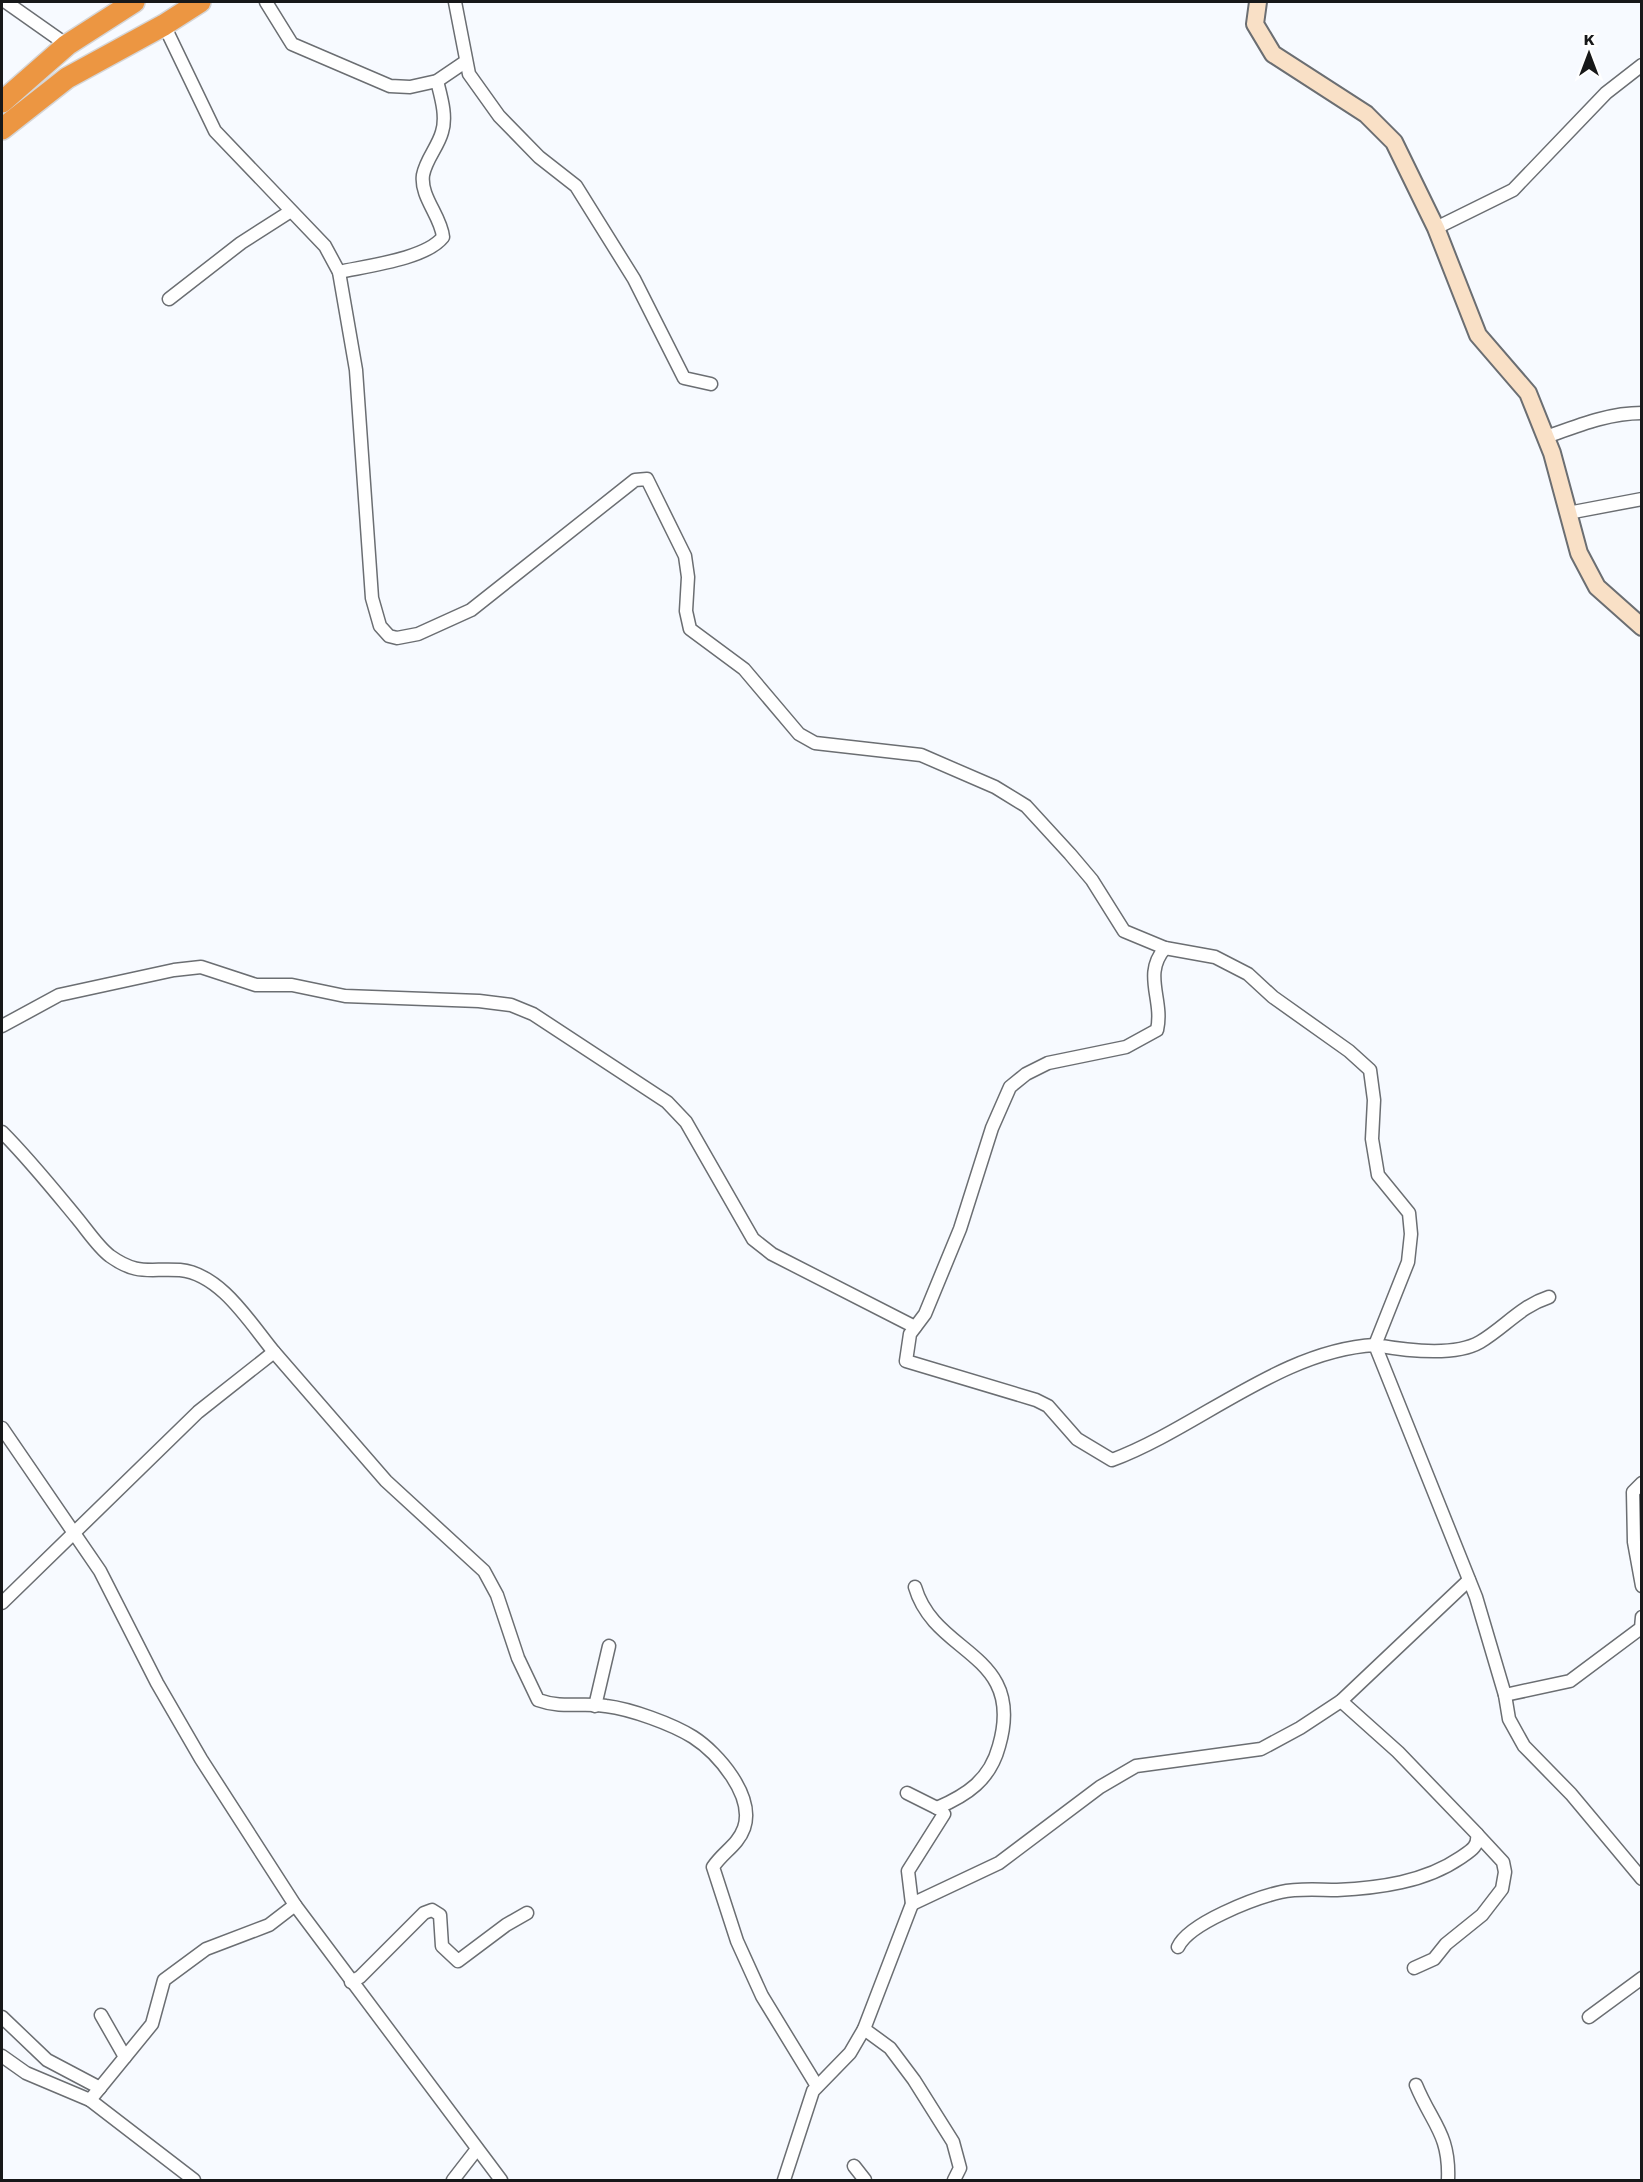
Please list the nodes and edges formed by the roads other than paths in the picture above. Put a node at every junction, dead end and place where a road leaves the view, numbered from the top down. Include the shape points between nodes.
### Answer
1 (6, 2) edge
2 (134, 2) edge
3 (200, 2) edge
4 (266, 2) edge
5 (455, 2) edge
6 (1258, 2) edge
7 (164, 25) junction
8 (67, 45) junction
9 (465, 62) junction
10 (1641, 65) edge
11 (437, 81) junction
12 (2, 102) edge
13 (2, 129) edge
14 (291, 211) junction
15 (1436, 228) junction
16 (339, 272) junction
17 (169, 299) dead end
18 (711, 384) dead end
19 (1641, 413) edge
20 (1546, 437) junction
21 (1641, 499) edge
22 (1568, 513) junction
23 (1641, 627) edge
24 (1165, 948) junction
25 (2, 1026) edge
26 (2, 1132) edge
27 (1549, 1297) dead end
28 (915, 1327) junction
29 (1375, 1345) junction
30 (274, 1352) junction
31 (2, 1428) edge
32 (1641, 1483) edge
33 (75, 1532) junction
34 (1469, 1580) junction
35 (1641, 1586) edge
36 (915, 1587) dead end
37 (2, 1604) edge
38 (1641, 1617) edge
39 (609, 1646) dead end
40 (1505, 1695) junction
41 (1341, 1701) junction
42 (595, 1706) junction
43 (906, 1793) dead end
44 (937, 1808) junction
45 (1477, 1834) junction
46 (1641, 1879) edge
47 (912, 1904) junction
48 (295, 1905) junction
49 (527, 1913) dead end
50 (1178, 1947) dead end
51 (1414, 1968) dead end
52 (1641, 1978) edge
53 (351, 1982) junction
54 (101, 2015) dead end
55 (1589, 2017) dead end
56 (2, 2018) edge
57 (864, 2029) junction
58 (2, 2056) edge
59 (125, 2056) junction
60 (1416, 2085) dead end
61 (817, 2086) junction
62 (100, 2088) junction
63 (90, 2100) junction
64 (477, 2149) junction
65 (854, 2166) dead end
66 (194, 2181) edge
67 (453, 2181) edge
68 (501, 2181) edge
69 (784, 2181) edge
70 (865, 2181) edge
71 (954, 2181) edge
72 (1448, 2181) edge

1 - 8 street
2 - 8 highway
3 - 7 highway
4 - 11 street via 292,45 390,86 410,87
5 - 9 street
6 - 15 street via 1255,24 1273,54 1366,114 1394,142
7 - 13 highway via 67,78
7 - 14 street via 215,131
8 - 12 highway
9 - 11 street
9 - 18 street via 469,74 499,116 546,164 576,186 634,279 684,378
10 - 15 street via 1606,93 1513,190
11 - 16 street via 443,131 423,177 425,191 442,223 443,237 438,244 403,258
14 - 16 street via 325,246
14 - 17 street via 241,243
15 - 20 street via 1478,335 1528,393
16 - 24 street via 356,370 372,598 380,626 389,636 418,634 471,610 634,480 647,479 685,556 690,629 744,669 799,734 815,743 921,755 995,787 1026,806 1070,854 1092,880 1124,931
19 - 20 street via 1593,420
20 - 22 street
21 - 22 street
22 - 23 street via 1580,553 1597,587
24 - 28 street via 1155,960 1161,1015 1157,1030 1126,1047 1048,1063 1010,1087 992,1128 960,1229 925,1314
24 - 29 street via 1215,957 1248,974 1273,998 1370,1070 1374,1100 1372,1139 1378,1175 1409,1213 1411,1234 1408,1263
25 - 28 street via 59,995 201,967 256,985 292,985 345,996 511,1005 533,1014 667,1102 686,1122 753,1239 772,1254
26 - 30 street via 108,1255 144,1272 180,1270 201,1276 225,1294
27 - 29 street via 1530,1304 1478,1343 1439,1351
28 - 29 street via 906,1360 1036,1400 1047,1406 1077,1439 1112,1460 1145,1447 1247,1388 1318,1357 1355,1346
29 - 34 street
30 - 33 street via 198,1412
30 - 42 street via 386,1481 484,1571 538,1700 555,1706
31 - 33 street
32 - 35 street via 1633,1492 1634,1542
33 - 37 street
33 - 48 street via 100,1571 201,1760
34 - 40 street
34 - 41 street
36 - 44 street via 918,1599 941,1628 995,1677 1004,1706 1003,1735 983,1779 968,1793
38 - 40 street via 1641,1628 1569,1681
39 - 42 street
40 - 46 street via 1509,1719 1524,1746 1571,1794
41 - 45 street via 1398,1752
41 - 47 street via 1261,1749 1136,1766 1100,1787 999,1863
42 - 61 street via 644,1717 693,1737 718,1760 738,1788 745,1803 745,1826 735,1845 713,1867 737,1941 762,1996
43 - 44 street
44 - 47 street via 944,1814 909,1871
45 - 50 street via 1474,1849 1446,1868 1423,1877 1377,1886 1283,1891 1206,1923 1182,1939
45 - 51 street via 1503,1862 1502,1889 1482,1915 1434,1959
47 - 57 street
48 - 53 street
48 - 59 street via 268,1925 206,1949 164,1980 152,2024
49 - 53 street via 490,1935 458,1961 442,1946 440,1915 432,1910 424,1913
52 - 55 street
53 - 64 street
54 - 59 street
56 - 62 street via 48,2060
57 - 61 street via 850,2053
57 - 71 street via 890,2048 953,2142 960,2168
58 - 63 street via 26,2073
59 - 62 street
60 - 72 street via 1448,2149
61 - 69 street
62 - 63 street
63 - 66 street
64 - 67 street
64 - 68 street
65 - 70 street

